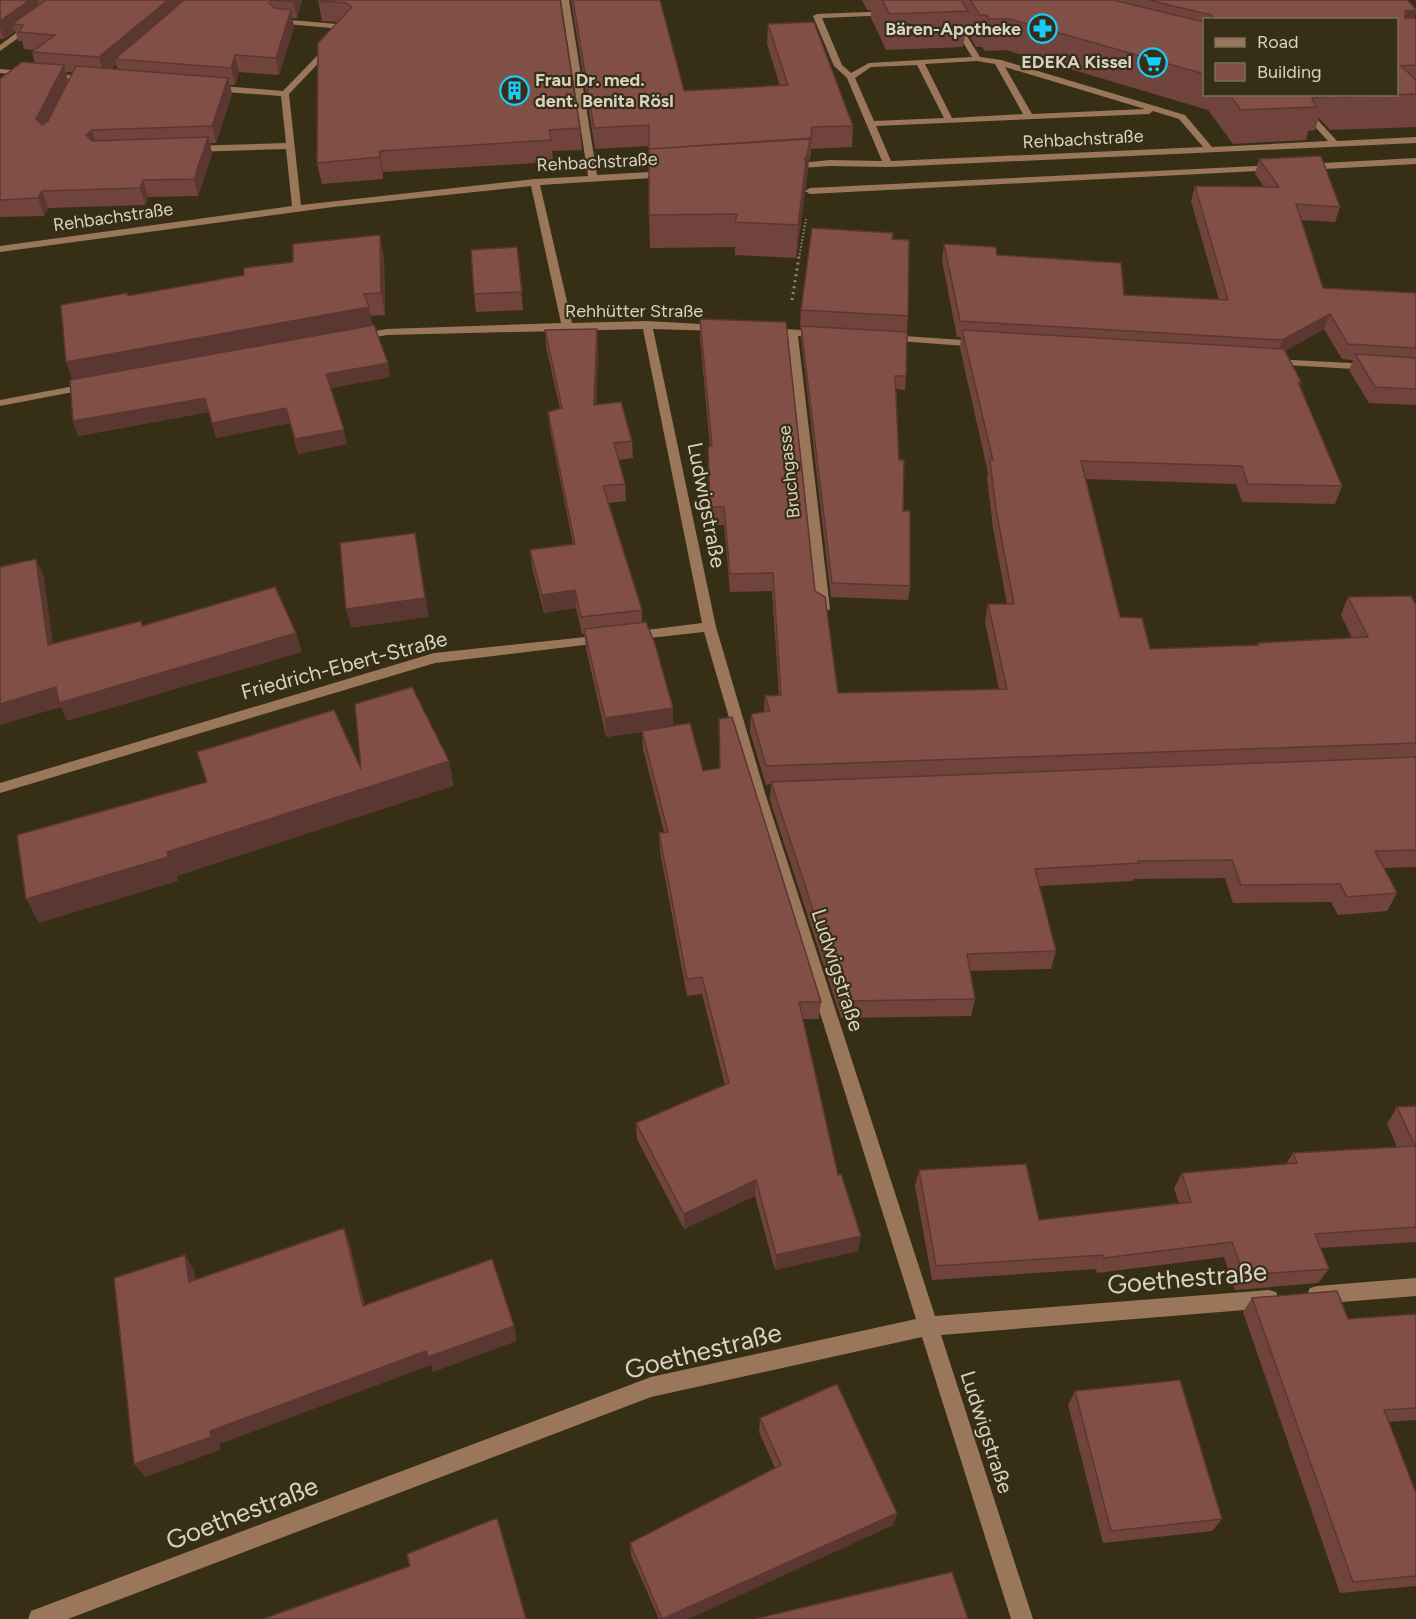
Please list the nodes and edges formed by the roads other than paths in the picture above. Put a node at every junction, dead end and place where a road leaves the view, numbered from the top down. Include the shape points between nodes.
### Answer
1 (565, 0) edge
2 (947, 11) edge
3 (902, 13) edge
4 (278, 21) edge
5 (37, 22) edge
6 (0, 49) edge
7 (977, 59) junction
8 (920, 62) junction
9 (998, 62) junction
10 (0, 71) edge
11 (77, 77) junction
12 (851, 77) junction
13 (106, 80) edge
14 (72, 87) edge
15 (202, 87) edge
16 (285, 94) junction
17 (1291, 96) edge
18 (1161, 111) junction
19 (1029, 117) junction
20 (950, 120) junction
21 (870, 124) junction
22 (1416, 140) edge
23 (1334, 143) junction
24 (291, 146) junction
25 (177, 149) edge
26 (1209, 149) junction
27 (1416, 161) edge
28 (888, 164) junction
29 (1297, 167) edge
30 (777, 168) edge
31 (1285, 168) edge
32 (674, 174) edge
33 (593, 178) junction
34 (535, 182) junction
35 (810, 191) edge
36 (297, 208) junction
37 (0, 249) edge
38 (647, 324) junction
39 (567, 326) junction
40 (725, 328) edge
41 (758, 330) edge
42 (792, 332) junction
43 (827, 334) edge
44 (874, 337) edge
45 (351, 339) edge
46 (992, 345) edge
47 (1263, 362) edge
48 (1381, 368) edge
49 (105, 384) edge
50 (0, 403) edge
51 (823, 609) edge
52 (709, 627) junction
53 (0, 788) edge
54 (1416, 1287) edge
55 (930, 1326) junction
56 (39, 1619) edge
57 (1022, 1619) edge

1 - 33 street
2 - 7 street
3 - 12 street via 817,16 838,66
4 - 16 street via 349,27
5 - 6 street
7 - 8 street
7 - 9 street
8 - 12 street via 869,64
8 - 20 street
9 - 18 street
9 - 19 street
10 - 11 street
11 - 13 street
11 - 14 street
12 - 21 street
15 - 16 street
16 - 24 street
17 - 23 street
18 - 19 street
18 - 26 street via 1182,117
19 - 20 street
20 - 21 street
21 - 28 street
22 - 23 street, Rehbachstraße
23 - 26 street, Rehbachstraße
24 - 25 street
24 - 36 street
26 - 28 street, Rehbachstraße
27 - 29 street
28 - 30 street, Rehbachstraße via 830,163
31 - 35 street, Rehbachstraße
32 - 33 street, Rehbachstraße
33 - 34 street, Rehbachstraße
34 - 36 street, Rehbachstraße
34 - 39 street
36 - 37 street, Rehbachstraße
38 - 39 street, Rehhütter Straße
38 - 40 street, Rehhütter Straße
38 - 52 street, Ludwigstraße
39 - 45 street, Rehhütter Straße via 387,332
41 - 42 street
42 - 43 street
42 - 51 street, Bruchgasse
44 - 46 street
47 - 48 street
49 - 50 street
52 - 53 street, Friedrich-Ebert-Straße via 434,658
52 - 55 street, Ludwigstraße
54 - 55 street, Goethestraße
55 - 56 street, Goethestraße via 651,1387
55 - 57 street, Ludwigstraße

